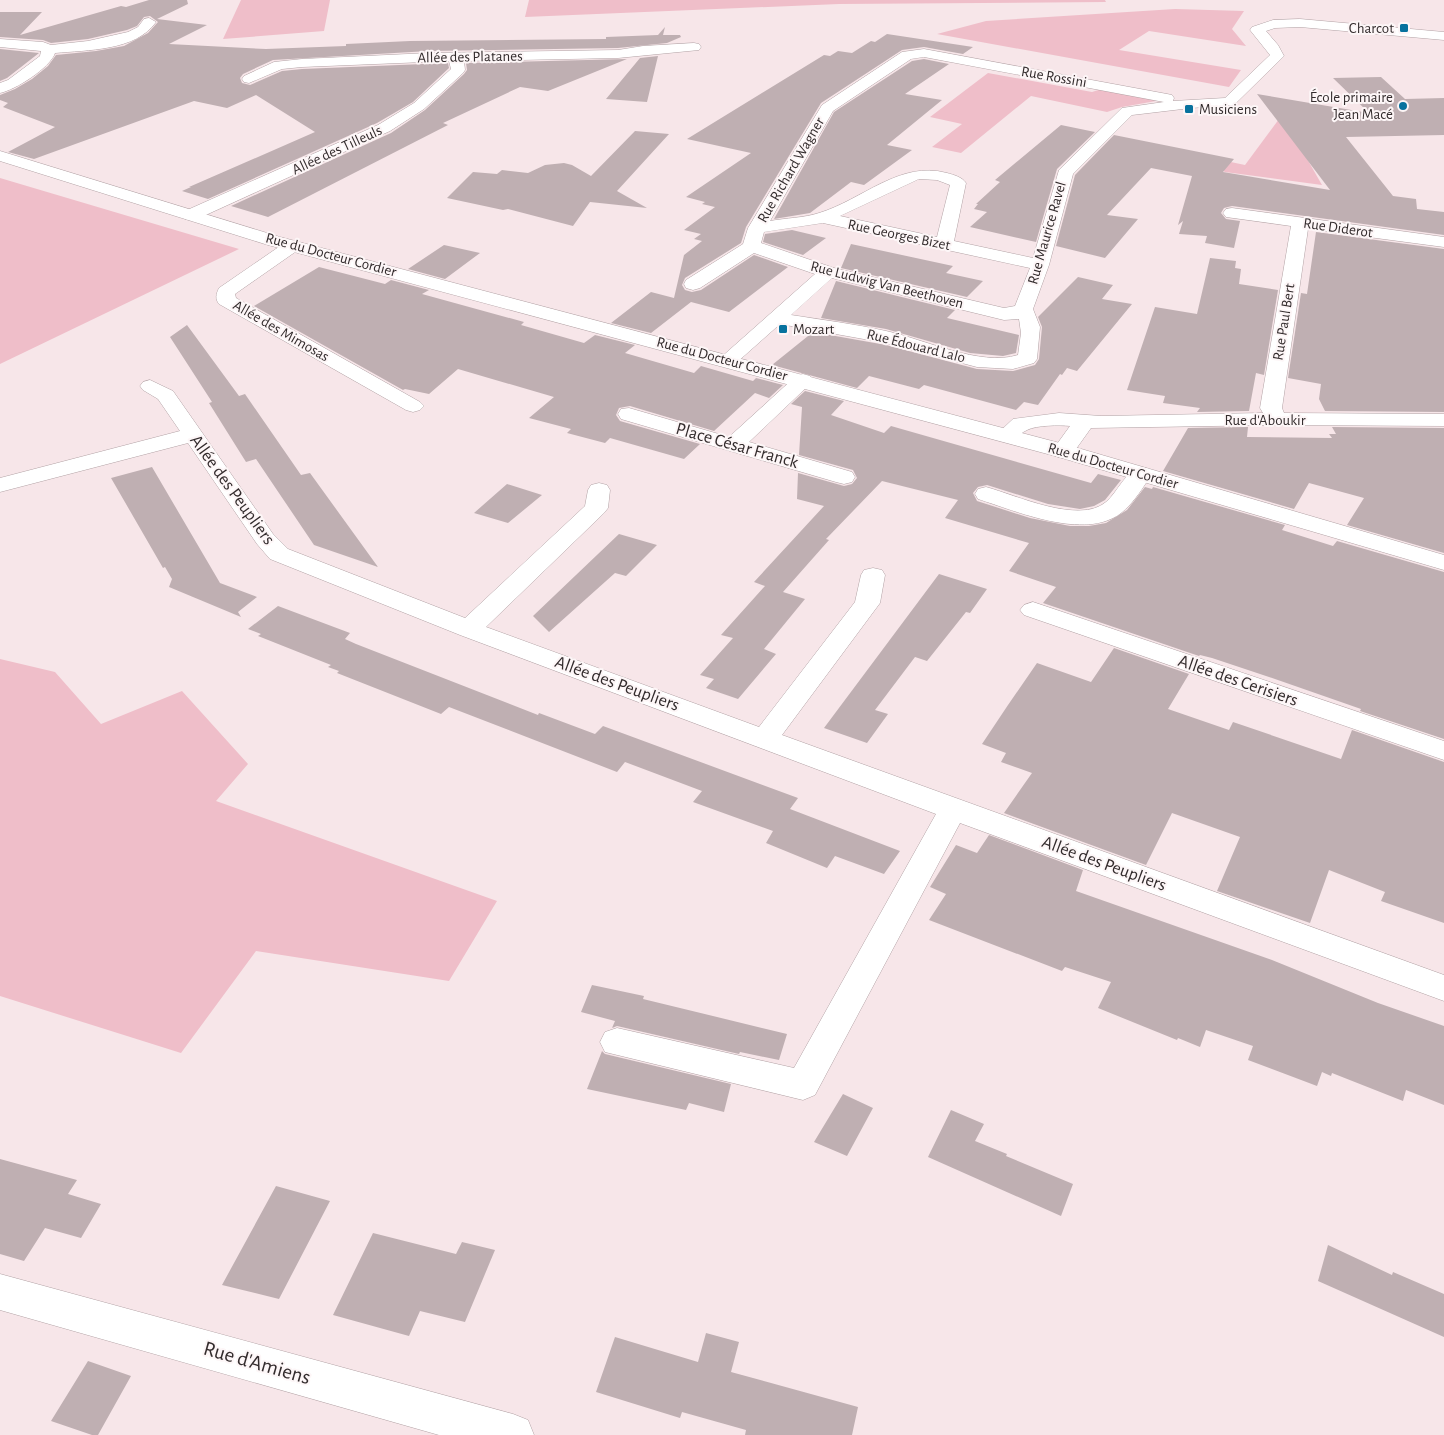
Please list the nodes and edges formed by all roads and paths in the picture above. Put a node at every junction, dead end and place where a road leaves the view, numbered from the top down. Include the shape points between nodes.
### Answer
1 (149, 22) dead end
2 (1444, 36) edge
3 (0, 43) edge
4 (694, 47) dead end
5 (50, 49) junction
6 (916, 53) joint
7 (456, 57) junction
8 (249, 79) dead end
9 (0, 89) edge
10 (1191, 102) junction
11 (0, 156) edge
12 (1232, 213) dead end
13 (191, 215) junction
14 (823, 218) junction
15 (1300, 223) junction
16 (757, 228) junction
17 (1444, 242) edge
18 (944, 245) junction
19 (292, 246) junction
20 (752, 246) junction
21 (1040, 265) junction
22 (828, 272) junction
23 (693, 284) dead end
24 (1023, 309) junction
25 (776, 318) junction
26 (728, 360) junction
27 (803, 380) junction
28 (150, 386) dead end
29 (414, 406) dead end
30 (630, 414) dead end
31 (1277, 419) junction
32 (1444, 420) edge
33 (1085, 421) junction
34 (192, 434) junction
35 (1007, 435) junction
36 (733, 445) junction
37 (1064, 451) junction
38 (1141, 474) junction
39 (844, 477) dead end
40 (0, 485) edge
41 (599, 490) dead end
42 (986, 494) dead end
43 (1444, 563) edge
44 (873, 575) dead end
45 (1033, 610) dead end
46 (469, 629) junction
47 (765, 738) junction
48 (1444, 751) edge
49 (953, 809) junction
50 (1444, 988) edge
51 (617, 1042) dead end
52 (0, 1292) edge
53 (504, 1434) edge

1 - 5 street via 146,28 128,37
2 - 10 street, Rue Maurice Ravel via 1300,22 1273,24 1257,30 1277,56 1230,102
3 - 5 street via 34,44
4 - 7 street, Allée des Platanes via 618,54
5 - 9 street via 46,58
6 - 10 street, Rue Rossini
6 - 16 street, Rue Richard Wagner via 907,55 827,108
7 - 8 street, Allée des Platanes via 279,65
7 - 13 street, Allée des Tilleuls via 458,70 452,76 419,106 384,128
10 - 21 street, Rue Maurice Ravel via 1127,111 1064,173
11 - 13 street, Rue du Docteur Cordier
12 - 15 street, Rue Diderot
13 - 19 street, Rue du Docteur Cordier
14 - 16 street, Rue Georges Bizet
14 - 18 street, Rue Georges Bizet
14 - 18 street via 915,175 953,180 958,186
15 - 17 street, Rue Diderot
15 - 31 street, Rue Paul Bert via 1271,408
16 - 20 street, Rue Richard Wagner
18 - 21 street, Rue Georges Bizet
19 - 26 street, Rue du Docteur Cordier
19 - 29 street, Allée des Mimosas via 226,292 226,300
20 - 22 street, Rue Ludwig Van Beethoven
20 - 23 street
21 - 24 street, Rue Maurice Ravel
22 - 24 street, Rue Ludwig Van Beethoven via 1004,314 1015,314
22 - 25 street
24 - 25 street, Rue Édouard Lalo via 1031,323 1031,331 1027,359 1018,364 980,362 888,337
25 - 26 street
26 - 27 street, Rue du Docteur Cordier
27 - 35 street, Rue du Docteur Cordier
27 - 36 street
28 - 34 street, Allée des Peupliers via 166,395
30 - 36 street, Place César Franck
31 - 32 street, Rue d'Aboukir
31 - 33 street, Rue d'Aboukir
33 - 35 street, Rue d'Aboukir via 1059,419 1021,424
33 - 37 street
34 - 40 street
34 - 46 street, Allée des Peupliers via 265,539 279,554
35 - 37 street, Rue du Docteur Cordier
36 - 39 street, Place César Franck
37 - 38 street, Rue du Docteur Cordier
38 - 42 street via 1112,510 1093,518 1068,518
38 - 43 street, Rue du Docteur Cordier
41 - 46 street via 596,508
44 - 47 street via 868,603
45 - 48 street, Allée des Cerisiers
46 - 47 street, Allée des Peupliers
47 - 49 street, Allée des Peupliers
49 - 50 street, Allée des Peupliers
49 - 51 street via 803,1085
52 - 53 street, Rue d'Amiens

